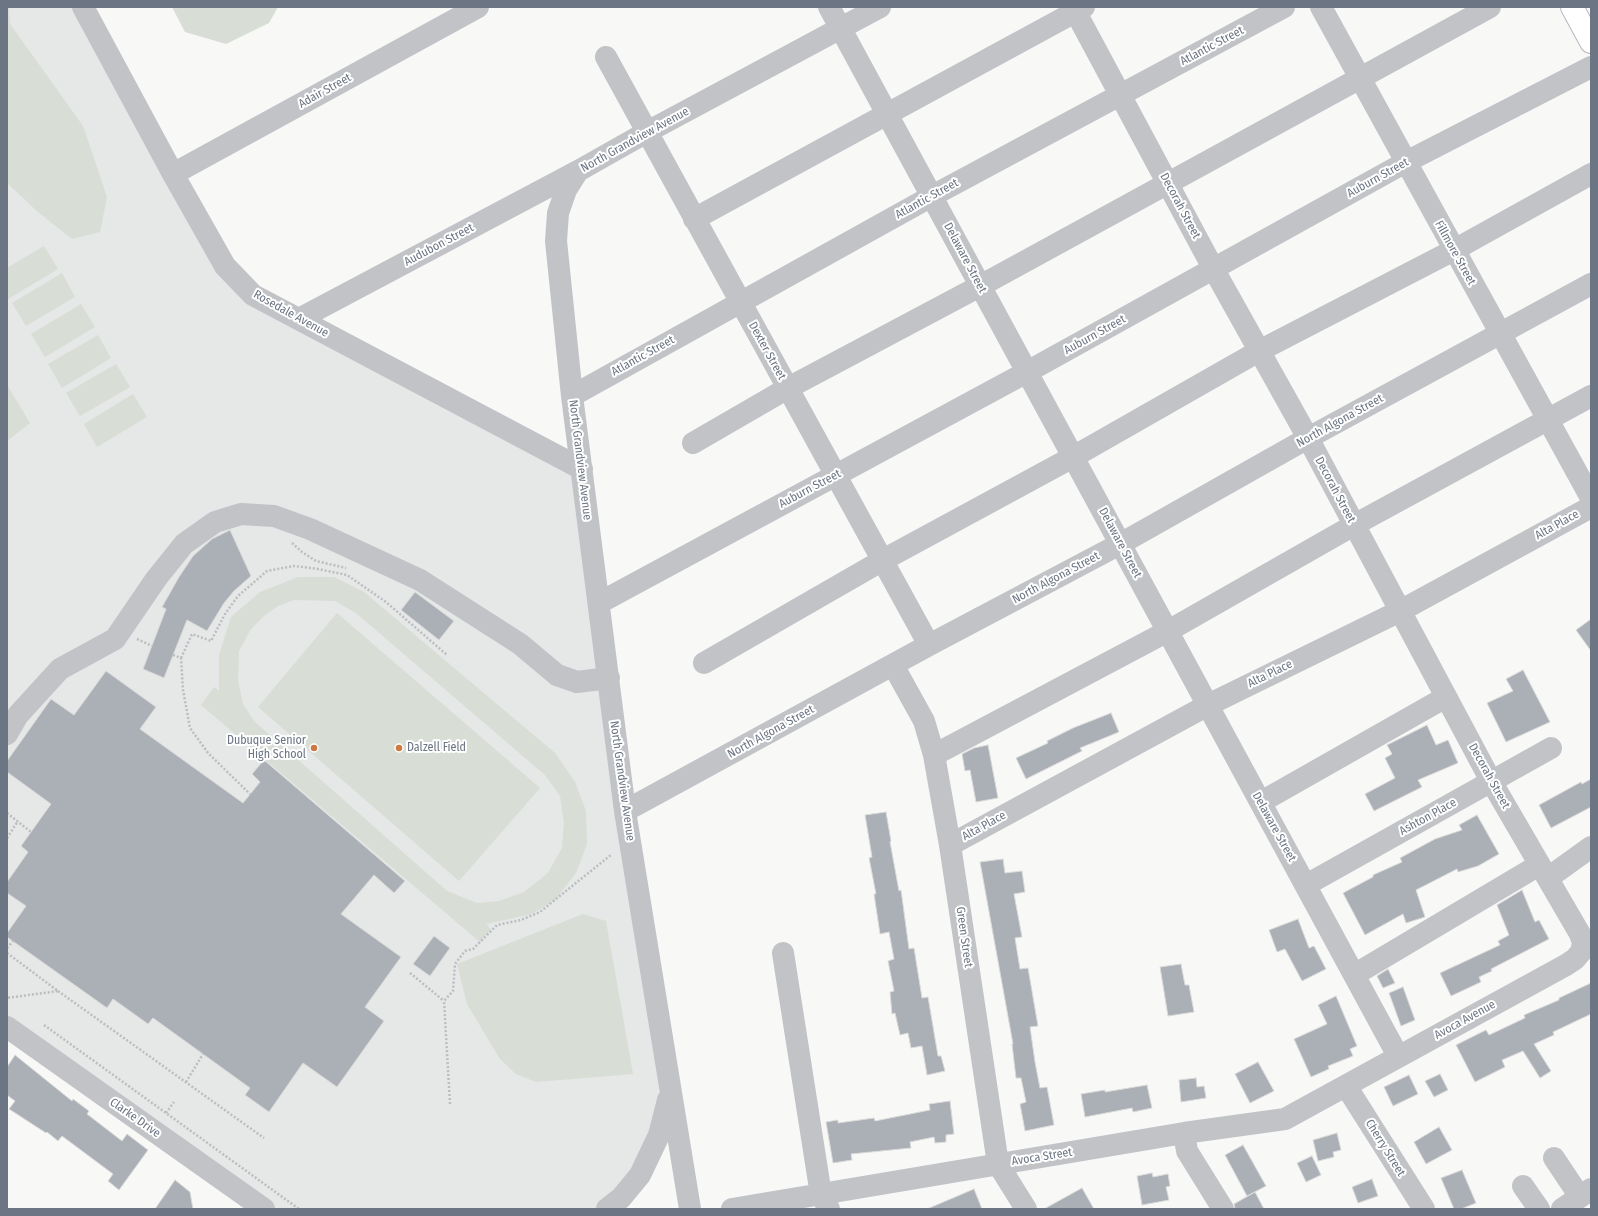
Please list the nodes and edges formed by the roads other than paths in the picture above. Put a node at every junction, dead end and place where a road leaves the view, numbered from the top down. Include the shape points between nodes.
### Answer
1 (83, 7) edge
2 (478, 7) edge
3 (828, 7) edge
4 (880, 7) edge
5 (1284, 7) edge
6 (1321, 7) edge
7 (1490, 7) edge
8 (1572, 7) edge
9 (1077, 9) edge
10 (841, 29) junction
11 (1591, 42) edge
12 (606, 57) dead end
13 (1591, 67) edge
14 (1360, 78) junction
15 (1120, 95) junction
16 (887, 114) junction
17 (647, 132) junction
18 (1406, 162) junction
19 (578, 171) junction
20 (173, 174) junction
21 (1591, 174) edge
22 (1168, 183) junction
23 (932, 196) junction
24 (694, 219) junction
25 (1454, 250) junction
26 (1213, 268) junction
27 (1591, 284) edge
28 (980, 286) junction
29 (741, 303) junction
30 (299, 319) junction
31 (1499, 334) junction
32 (1259, 351) junction
33 (1027, 372) junction
34 (788, 388) junction
35 (572, 396) junction
36 (1591, 396) edge
37 (1547, 420) junction
38 (1308, 438) junction
39 (693, 443) dead end
40 (1073, 457) junction
41 (582, 469) junction
42 (836, 475) junction
43 (1591, 498) edge
44 (1591, 507) edge
45 (1354, 525) junction
46 (1120, 544) junction
47 (883, 560) junction
48 (599, 604) junction
49 (1400, 611) junction
50 (1168, 631) junction
51 (930, 645) junction
52 (704, 663) dead end
53 (893, 665) junction
54 (608, 678) junction
55 (1446, 697) junction
56 (1208, 705) junction
57 (7, 734) edge
58 (1551, 748) dead end
59 (934, 755) junction
60 (1491, 781) junction
61 (1260, 802) junction
62 (625, 811) junction
63 (950, 844) junction
64 (1591, 847) edge
65 (1543, 872) junction
66 (1306, 885) junction
67 (1581, 952) joint
68 (782, 953) dead end
69 (1354, 975) junction
70 (7, 1027) edge
71 (1398, 1056) junction
72 (1346, 1086) junction
73 (670, 1093) junction
74 (1184, 1133) junction
75 (1554, 1158) dead end
76 (998, 1164) junction
77 (1523, 1186) dead end
78 (1585, 1193) edge
79 (825, 1202) edge
80 (264, 1209) edge
81 (608, 1209) edge
82 (690, 1209) edge
83 (732, 1209) edge
84 (1026, 1209) edge
85 (1223, 1209) edge
86 (1424, 1209) edge
87 (1539, 1209) edge
88 (1562, 1209) edge

1 - 20 street, Rosedale Avenue
2 - 20 street, Adair Street
3 - 10 street, Delaware Street
4 - 10 street, North Grandview Avenue
5 - 15 street, Atlantic Street
6 - 14 street, Fillmore Street
7 - 14 street
8 - 11 main road
9 - 15 street, Decorah Street
9 - 16 street
10 - 16 street, Delaware Street
10 - 17 street, North Grandview Avenue
12 - 17 street, Dexter Street
13 - 18 street, Auburn Street
14 - 18 street, Fillmore Street
14 - 22 street
15 - 22 street, Decorah Street
15 - 23 street, Atlantic Street
16 - 23 street, Delaware Street
16 - 24 street
17 - 19 street, North Grandview Avenue
17 - 24 street, Dexter Street
18 - 25 street, Fillmore Street
18 - 26 street, Auburn Street
19 - 30 street, Audubon Street
19 - 35 street, North Grandview Avenue via 566,190 558,213 556,241
20 - 30 street, Rosedale Avenue via 225,266 253,295
21 - 25 street
22 - 26 street, Decorah Street
22 - 28 street
23 - 28 street, Delaware Street
23 - 29 street, Atlantic Street
24 - 29 street, Dexter Street
25 - 31 street, Fillmore Street
25 - 32 street
26 - 32 street, Decorah Street
26 - 33 street, Auburn Street
27 - 31 street, North Algona Street
28 - 33 street, Delaware Street
28 - 34 street
29 - 34 street, Dexter Street
29 - 35 street, Atlantic Street
30 - 41 street, Rosedale Avenue
31 - 37 street, Fillmore Street
31 - 38 street, North Algona Street
32 - 38 street, Decorah Street
32 - 40 street
33 - 40 street, Delaware Street
33 - 42 street, Auburn Street
34 - 39 street
34 - 42 street, Dexter Street
35 - 41 street, North Grandview Avenue
36 - 37 street
37 - 43 street, Fillmore Street
37 - 45 street
38 - 45 street, Decorah Street
38 - 46 street, North Algona Street
40 - 46 street, Delaware Street
40 - 47 street
41 - 48 street, North Grandview Avenue
42 - 47 street, Dexter Street
42 - 48 street, Auburn Street
44 - 49 street, Alta Place
45 - 49 street, Decorah Street
45 - 50 street
46 - 50 street, Delaware Street
46 - 51 street, North Algona Street
47 - 51 street, Dexter Street
47 - 52 street
48 - 54 street, North Grandview Avenue
49 - 55 street, Decorah Street
49 - 56 street, Alta Place
50 - 56 street, Delaware Street
50 - 59 street
51 - 53 street, North Algona Street
53 - 59 street, Green Street via 924,721
53 - 62 street, North Algona Street
54 - 57 street via 577,682 557,675 520,644 420,580 310,529 274,516 241,514 215,522 184,544 156,579 115,639 60,670 18,715
54 - 62 street, North Grandview Avenue
55 - 60 street, Decorah Street
55 - 61 street
56 - 61 street, Delaware Street
56 - 63 street, Alta Place
58 - 60 street, Ashton Place
59 - 63 street, Green Street
60 - 65 street, Decorah Street
60 - 66 street, Ashton Place
61 - 66 street, Delaware Street
62 - 73 street, North Grandview Avenue
63 - 76 street, Green Street
64 - 65 street
65 - 67 street, Decorah Street via 1580,934 1583,943
65 - 69 street
66 - 69 street, Delaware Street
67 - 71 street, Avoca Avenue via 1566,965
68 - 79 street
69 - 71 street, Delaware Street
70 - 80 street, Clarke Drive
71 - 72 street, Avoca Avenue
72 - 74 street, Avoca Street via 1285,1118
72 - 86 street, Cherry Street
73 - 81 street, North Grandview Avenue via 659,1135 640,1175
73 - 82 street, North Grandview Avenue
74 - 76 street, Avoca Street
74 - 85 street via 1187,1151
75 - 78 street
76 - 79 street, Avoca Street
76 - 84 street, Green Street
77 - 87 street
78 - 88 street
79 - 83 street, Avoca Street

